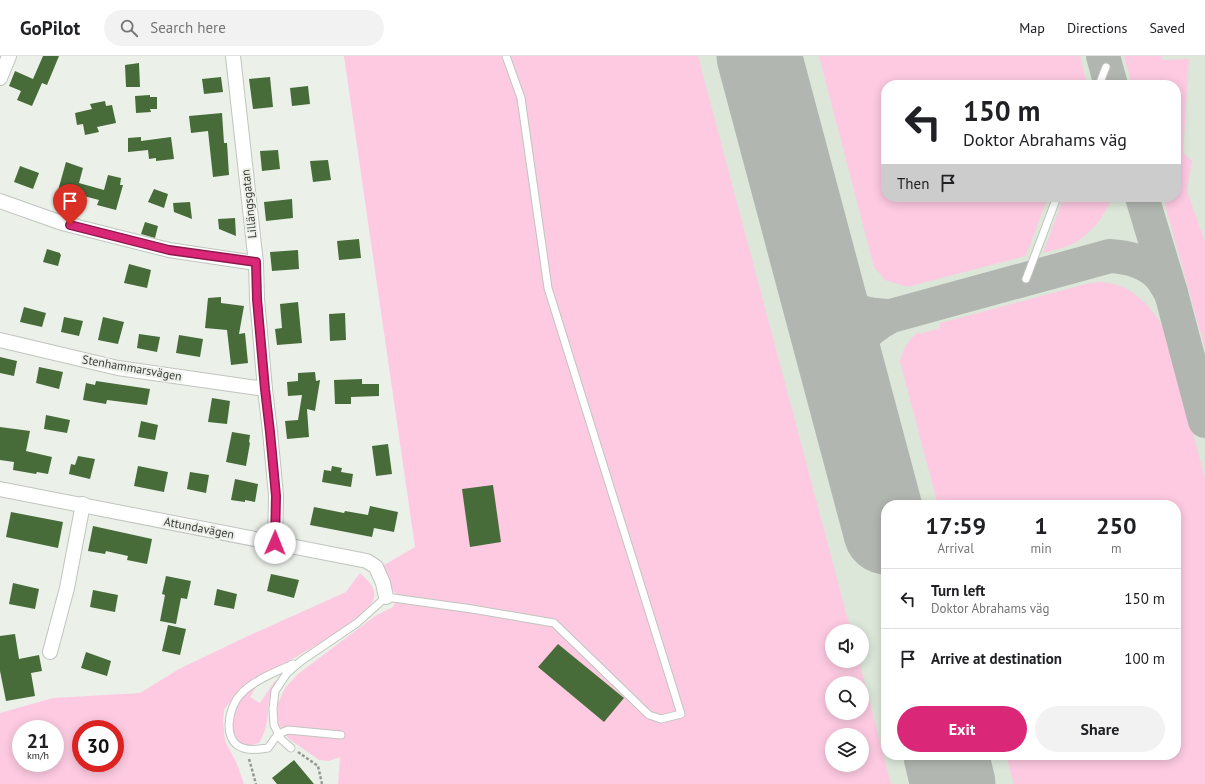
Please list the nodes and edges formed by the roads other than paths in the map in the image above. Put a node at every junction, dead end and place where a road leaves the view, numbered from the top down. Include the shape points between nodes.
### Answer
1 (9, 56) edge
2 (234, 56) edge
3 (506, 56) edge
4 (1106, 67) dead end
5 (0, 78) edge
6 (1101, 80) edge
7 (0, 201) edge
8 (1055, 202) edge
9 (256, 262) junction
10 (1026, 279) dead end
11 (0, 340) edge
12 (265, 389) junction
13 (0, 489) edge
14 (83, 504) junction
15 (275, 543) junction
16 (386, 597) junction
17 (50, 652) dead end
18 (301, 660) junction
19 (278, 734) junction
20 (341, 735) dead end
21 (291, 748) road end

1 - 5 street
2 - 9 street, Lillängsgatan
3 - 16 lane via 521,98 548,288 680,714 661,719 649,716 554,623
4 - 6 lane
7 - 9 street via 62,223 169,250
8 - 10 lane
9 - 12 street, Lillängsgatan
11 - 12 street, Stenhammarsvägen via 118,368
12 - 15 street, Lillängsgatan via 276,496
13 - 14 street, Attundavägen
14 - 15 street, Attundavägen
14 - 17 street via 67,588
15 - 16 street, Attundavägen via 367,560 376,567
16 - 18 lane via 357,623
18 - 19 lane via 287,673 275,691 274,725
18 - 19 lane via 248,687 239,695 229,718 230,732 235,743 243,748 268,748
19 - 20 lane via 288,730
19 - 21 lane

